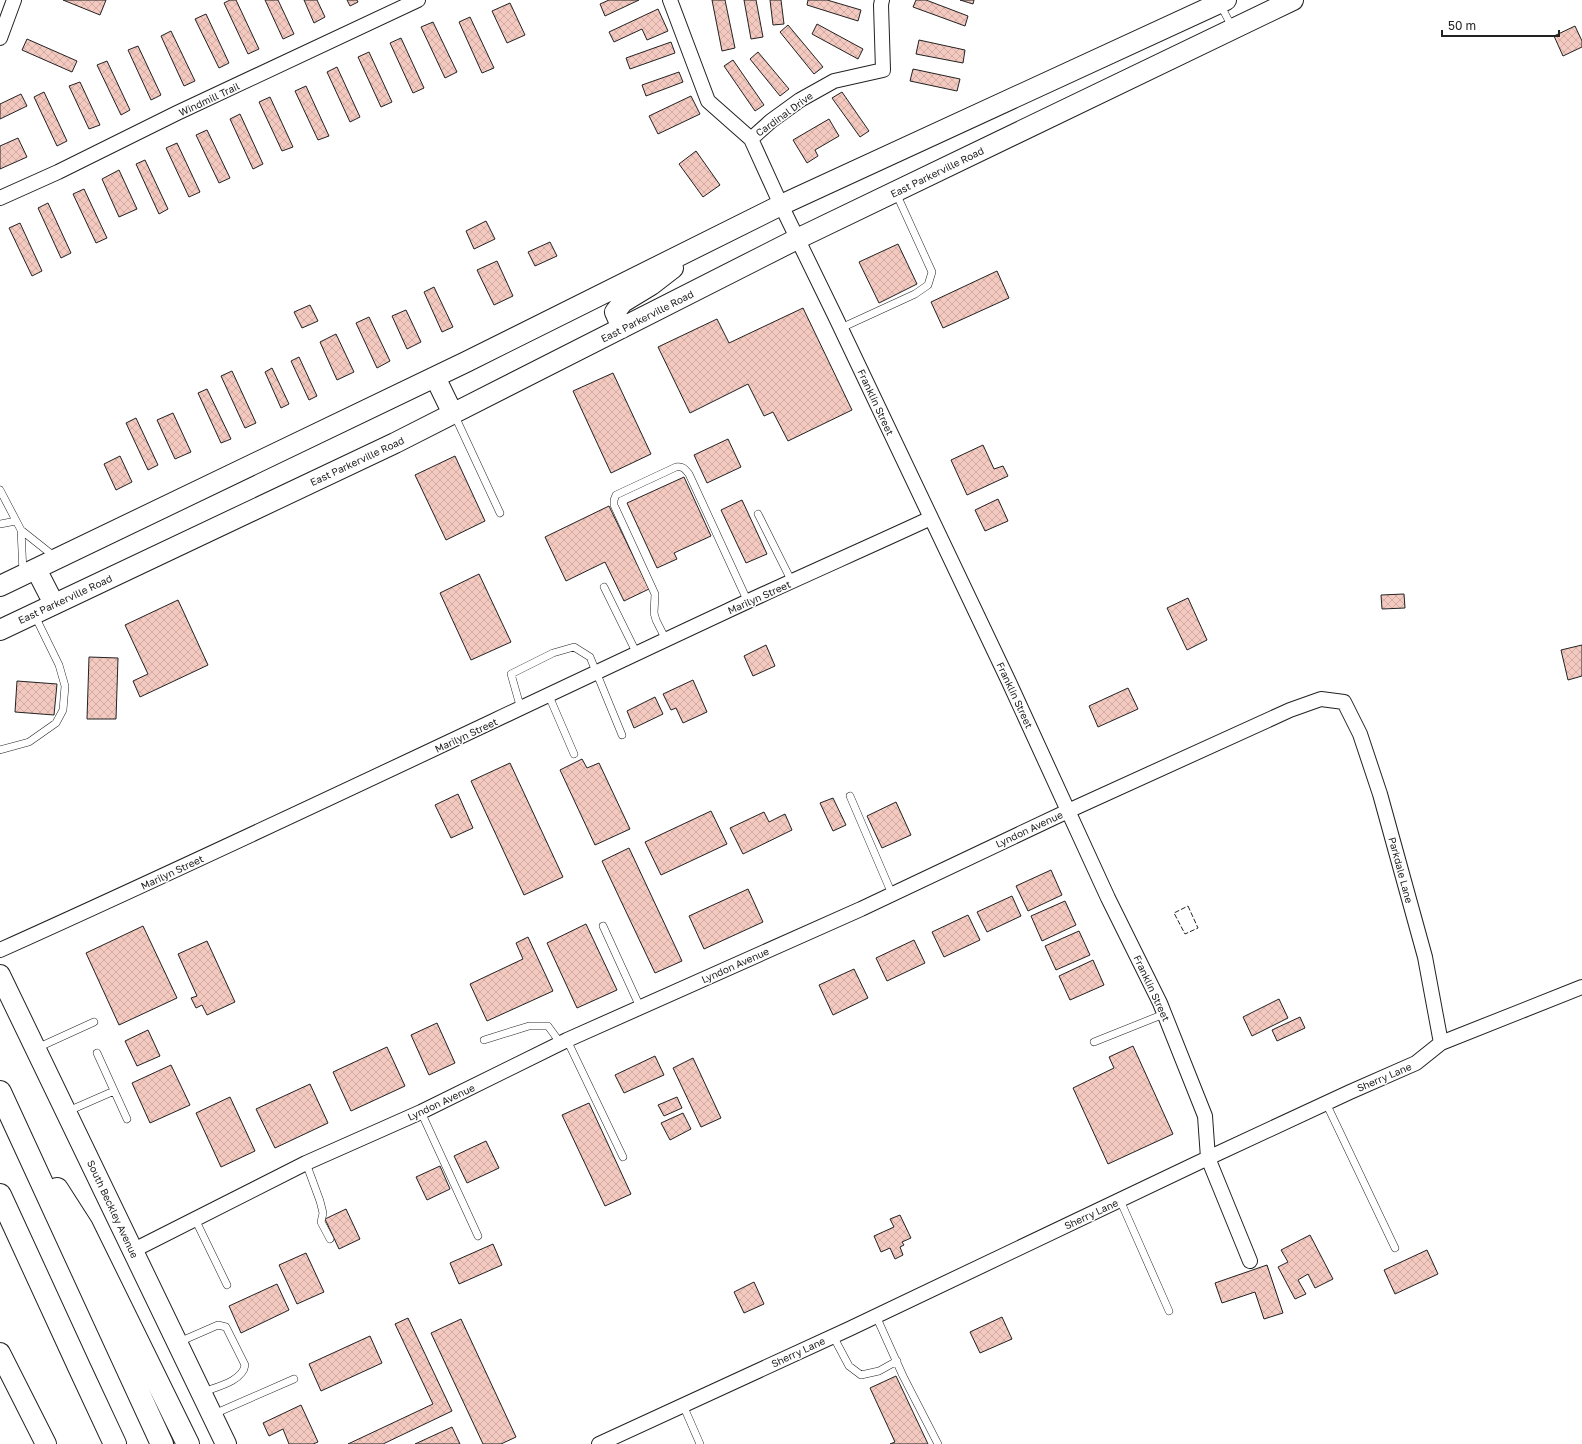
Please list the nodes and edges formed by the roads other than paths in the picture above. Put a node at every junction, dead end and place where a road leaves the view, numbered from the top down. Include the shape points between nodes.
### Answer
1 (14, 0) edge
2 (418, 0) edge
3 (670, 0) edge
4 (882, 0) edge
5 (1294, 0) edge
6 (1221, 1) edge
7 (1233, 29) junction
8 (0, 38) edge
9 (751, 139) junction
10 (895, 192) junction
11 (0, 198) edge
12 (780, 205) junction
13 (711, 239) junction
14 (797, 240) junction
15 (622, 328) junction
16 (841, 328) junction
17 (435, 377) junction
18 (454, 414) junction
19 (0, 490) edge
20 (500, 513) dead end
21 (758, 514) dead end
22 (931, 518) junction
23 (16, 521) junction
24 (0, 524) edge
25 (21, 530) junction
26 (57, 558) junction
27 (29, 572) junction
28 (792, 582) junction
29 (0, 586) edge
30 (604, 587) dead end
31 (748, 602) junction
32 (54, 604) junction
33 (34, 614) junction
34 (0, 630) edge
35 (666, 640) junction
36 (637, 654) junction
37 (597, 673) junction
38 (549, 696) junction
39 (1344, 702) joint
40 (521, 709) junction
41 (622, 735) dead end
42 (0, 750) edge
43 (574, 754) dead end
44 (850, 796) dead end
45 (1068, 811) junction
46 (892, 894) junction
47 (603, 926) dead end
48 (0, 950) edge
49 (0, 974) edge
50 (1582, 987) edge
51 (640, 1008) junction
52 (1164, 1014) junction
53 (94, 1022) dead end
54 (484, 1040) dead end
55 (563, 1042) junction
56 (1094, 1042) dead end
57 (1441, 1043) junction
58 (36, 1048) junction
59 (97, 1053) dead end
60 (114, 1091) junction
61 (0, 1092) edge
62 (1326, 1103) junction
63 (9, 1112) junction
64 (66, 1112) junction
65 (421, 1112) junction
66 (127, 1119) dead end
67 (623, 1157) dead end
68 (1208, 1158) junction
69 (306, 1163) junction
70 (0, 1195) edge
71 (1120, 1200) junction
72 (195, 1219) junction
73 (478, 1236) dead end
74 (330, 1239) dead end
75 (1395, 1248) dead end
76 (132, 1251) junction
77 (1250, 1261) dead end
78 (227, 1286) dead end
79 (1168, 1311) dead end
80 (876, 1316) junction
81 (833, 1336) junction
82 (177, 1343) junction
83 (0, 1353) edge
84 (897, 1362) junction
85 (80, 1369) junction
86 (294, 1379) dead end
87 (201, 1393) junction
88 (683, 1405) junction
89 (212, 1415) junction
90 (46, 1444) edge
91 (106, 1444) edge
92 (115, 1444) edge
93 (162, 1444) edge
94 (188, 1444) edge
95 (226, 1444) edge
96 (600, 1444) edge
97 (700, 1444) edge
98 (938, 1444) edge

1 - 8 street
2 - 11 street, Windmill Trail
3 - 9 street, Cardinal Drive via 708,101
4 - 9 street, Cardinal Drive via 882,70 834,81 800,100
5 - 7 main road, East Parkerville Road
6 - 7 lane
6 - 12 main road
7 - 10 main road, East Parkerville Road
9 - 12 street, Franklin Street
10 - 14 main road, East Parkerville Road
10 - 16 lane via 932,272 928,285 915,294
12 - 13 main road
12 - 14 street, Franklin Street
13 - 15 main road via 652,285 624,302 616,312
13 - 17 main road
14 - 15 main road, East Parkerville Road
14 - 16 street, Franklin Street
15 - 18 main road, East Parkerville Road
16 - 22 street, Franklin Street
17 - 18 main road
17 - 26 main road
18 - 20 lane
18 - 32 main road, East Parkerville Road
19 - 23 lane
21 - 28 lane
22 - 28 street, Marilyn Street
22 - 45 street, Franklin Street
23 - 24 lane
23 - 25 lane
25 - 26 lane
25 - 27 lane
26 - 27 main road
27 - 29 main road
27 - 32 main road
28 - 31 street, Marilyn Street
30 - 36 lane
31 - 35 street, Marilyn Street
31 - 35 lane via 689,474 685,469 676,467 616,495 614,500 655,594 654,613
32 - 33 main road, East Parkerville Road
33 - 34 main road, East Parkerville Road
33 - 42 lane via 59,666 65,686 63,710 56,723 29,742
35 - 36 street, Marilyn Street
36 - 37 street, Marilyn Street
37 - 38 street, Marilyn Street
37 - 40 lane via 590,657 574,647 553,653 511,674
37 - 41 lane
38 - 40 street, Marilyn Street
38 - 43 lane
39 - 45 street, Lyndon Avenue via 1321,699 1290,710
39 - 57 street, Parkdale Lane via 1360,734 1380,794 1426,957
40 - 48 street, Marilyn Street
44 - 46 lane
45 - 46 street, Lyndon Avenue
45 - 52 street, Franklin Street
46 - 51 street, Lyndon Avenue
47 - 51 lane
49 - 58 main road, South Beckley Avenue
50 - 57 street, Sherry Lane
51 - 55 street, Lyndon Avenue
52 - 56 lane
52 - 68 street, Franklin Street via 1205,1116
53 - 58 lane
54 - 55 lane via 529,1026 548,1026
55 - 65 street, Lyndon Avenue
55 - 67 lane
57 - 62 street, Sherry Lane via 1416,1064
58 - 64 main road, South Beckley Avenue
59 - 60 lane
60 - 64 lane
60 - 66 lane
61 - 63 highway
62 - 68 street, Sherry Lane
62 - 75 lane
63 - 93 highway
63 - 94 highway via 82,1228
64 - 76 main road, South Beckley Avenue
65 - 69 street, Lyndon Avenue
65 - 73 lane
68 - 71 street, Sherry Lane
68 - 77 street, Franklin Street
69 - 72 street, Lyndon Avenue
69 - 74 lane via 320,1201 323,1213 321,1222
70 - 85 highway
71 - 79 lane
71 - 80 street, Sherry Lane
72 - 76 street, Lyndon Avenue
72 - 78 lane
76 - 82 main road, South Beckley Avenue
80 - 81 street, Sherry Lane
80 - 84 lane
81 - 84 lane via 848,1366 861,1375 879,1371
81 - 88 street, Sherry Lane
82 - 87 main road, South Beckley Avenue
82 - 87 lane via 218,1325 226,1327 245,1365 245,1370 234,1380
83 - 90 main road
84 - 98 lane
85 - 91 highway
85 - 92 highway
86 - 89 lane
87 - 89 main road, South Beckley Avenue
88 - 96 street, Sherry Lane
88 - 97 lane
89 - 95 main road, South Beckley Avenue

